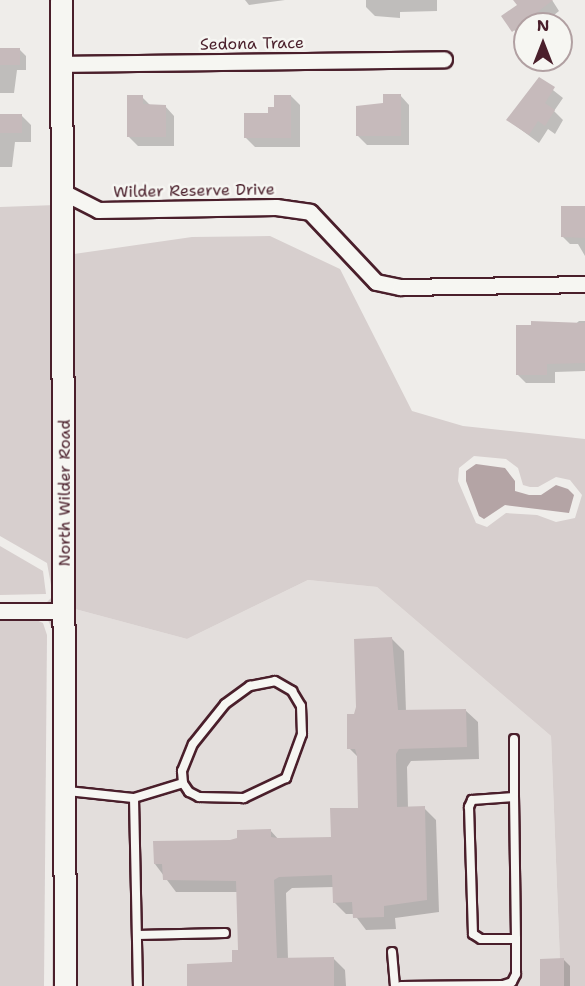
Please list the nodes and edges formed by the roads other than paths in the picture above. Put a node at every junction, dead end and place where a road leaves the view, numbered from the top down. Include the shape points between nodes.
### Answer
1 (61, 0) edge
2 (444, 59) dead end
3 (61, 64) junction
4 (65, 193) junction
5 (585, 284) edge
6 (0, 611) edge
7 (66, 611) junction
8 (514, 739) dead end
9 (183, 783) junction
10 (65, 791) junction
11 (514, 797) junction
12 (134, 798) junction
13 (225, 933) dead end
14 (137, 935) junction
15 (516, 939) junction
16 (392, 952) dead end
17 (65, 986) edge
18 (138, 986) edge
19 (395, 986) edge
20 (401, 986) edge

1 - 3 street, North Wilder Road
2 - 3 street, Sedona Trace
3 - 4 street, North Wilder Road
4 - 5 street, Wilder Reserve Drive via 98,210 276,207 310,212 376,282 400,287
4 - 7 street, North Wilder Road
6 - 7 street
7 - 10 street, North Wilder Road
8 - 11 lane
9 - 9 lane via 182,771 193,744 225,704 250,686 275,681 292,691 301,706 302,734 286,778 244,798 200,797 189,792
9 - 12 lane
10 - 12 lane
10 - 17 street, North Wilder Road
11 - 15 lane
11 - 15 lane via 482,797 472,800 469,807 473,934 481,939
12 - 14 lane
13 - 14 lane
14 - 18 lane
15 - 20 lane via 516,974 512,982
16 - 19 lane

